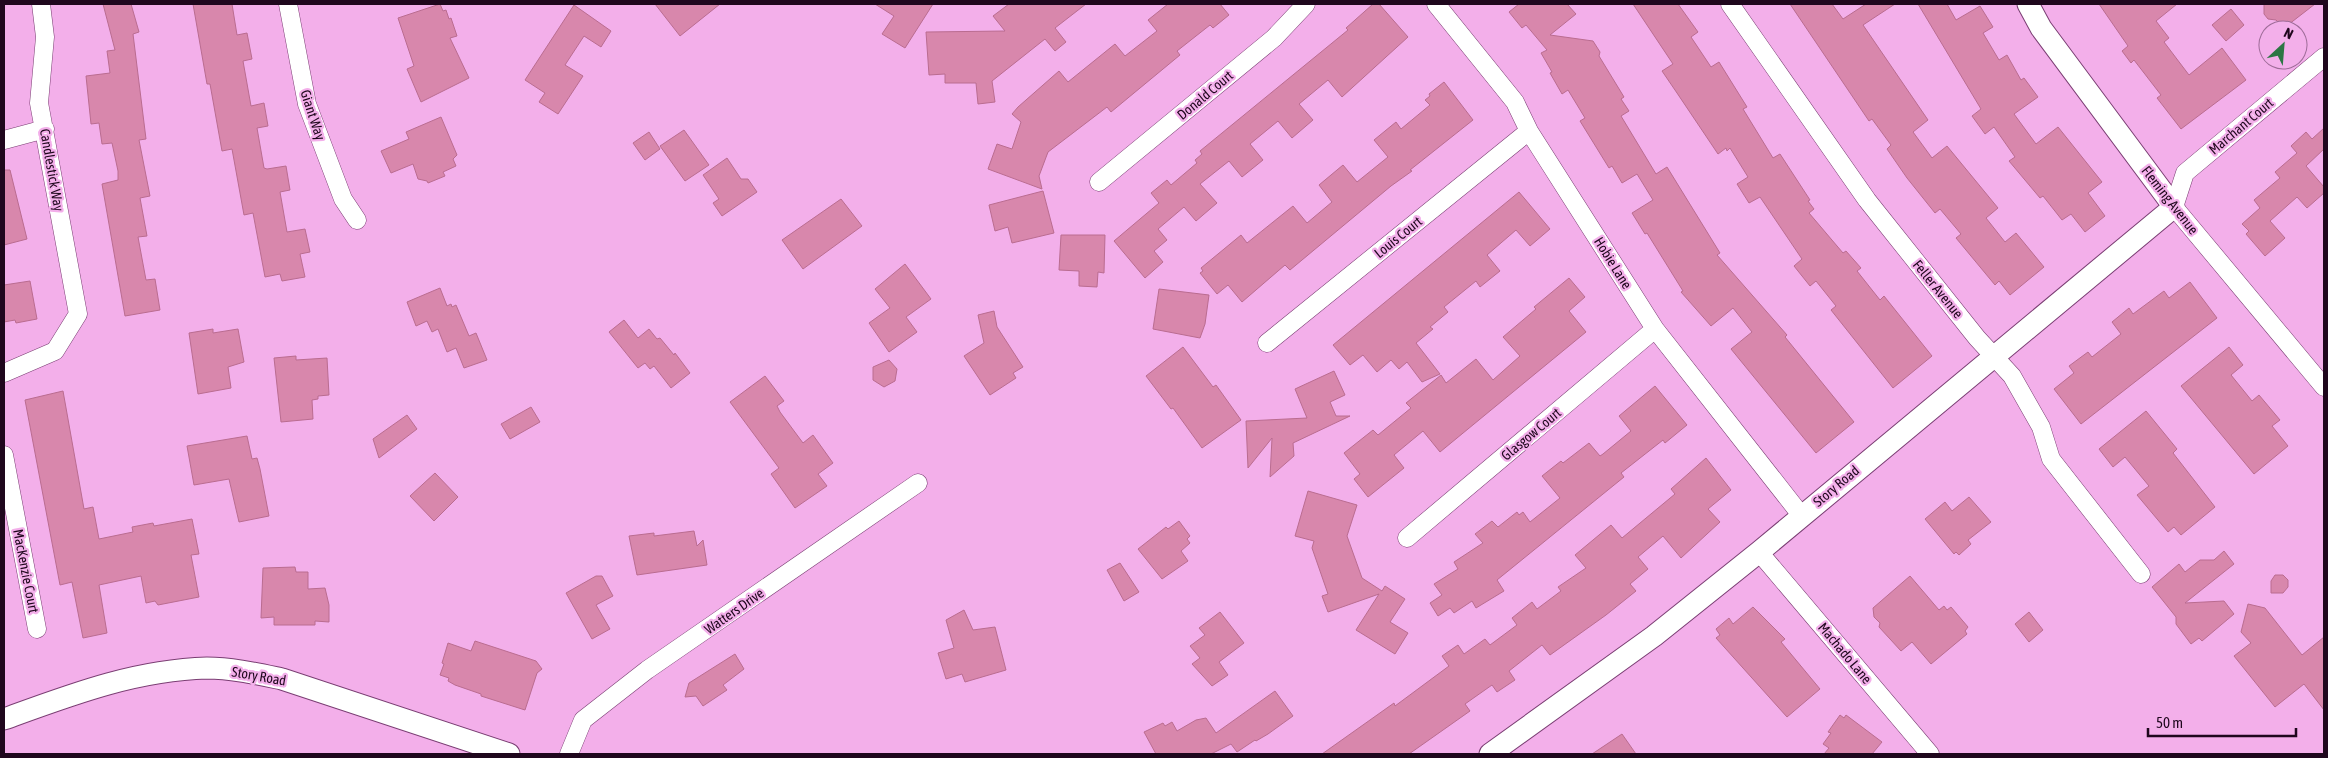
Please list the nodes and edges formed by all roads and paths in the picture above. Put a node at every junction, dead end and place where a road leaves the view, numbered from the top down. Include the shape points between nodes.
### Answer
1 (41, 4) edge
2 (288, 4) edge
3 (1306, 4) edge
4 (1436, 4) edge
5 (1730, 4) edge
6 (2028, 4) edge
7 (2324, 57) edge
8 (45, 129) junction
9 (1529, 131) junction
10 (4, 140) edge
11 (1099, 182) dead end
12 (2174, 207) junction
13 (357, 220) dead end
14 (1655, 329) junction
15 (1268, 343) dead end
16 (1994, 356) junction
17 (4, 373) edge
18 (2324, 388) edge
19 (4, 455) edge
20 (918, 483) dead end
21 (1801, 515) junction
22 (1407, 538) dead end
23 (1759, 552) junction
24 (2141, 574) dead end
25 (37, 629) dead end
26 (4, 719) edge
27 (509, 754) edge
28 (568, 754) edge
29 (1490, 754) edge
30 (1930, 754) edge

1 - 8 street, Candlestick Way via 45,37 39,103
2 - 13 street, Giant Way via 306,104 343,200
3 - 11 street, Donald Court via 1274,38
4 - 9 street, Hobie Lane via 1515,102
5 - 16 street, Feller Avenue via 1867,200
6 - 12 street, Fleming Avenue via 2042,28
7 - 12 street, Marchant Court via 2185,173
8 - 10 street
8 - 17 street, Candlestick Way via 78,314 55,351
9 - 14 street, Hobie Lane
9 - 15 street, Louis Court
12 - 16 street, Story Road
12 - 18 street, Fleming Avenue
14 - 21 street, Hobie Lane
14 - 22 street, Glasgow Court
16 - 21 street, Story Road
16 - 24 street, Feller Avenue via 2012,376 2041,427 2051,460
19 - 25 street, MacKenzie Court
20 - 28 street, Watters Drive via 647,670 584,720
21 - 23 street, Story Road
23 - 29 street, Story Road via 1654,636
23 - 30 street, Machado Lane
26 - 27 street, Story Road via 90,688 160,671 208,668 282,678

